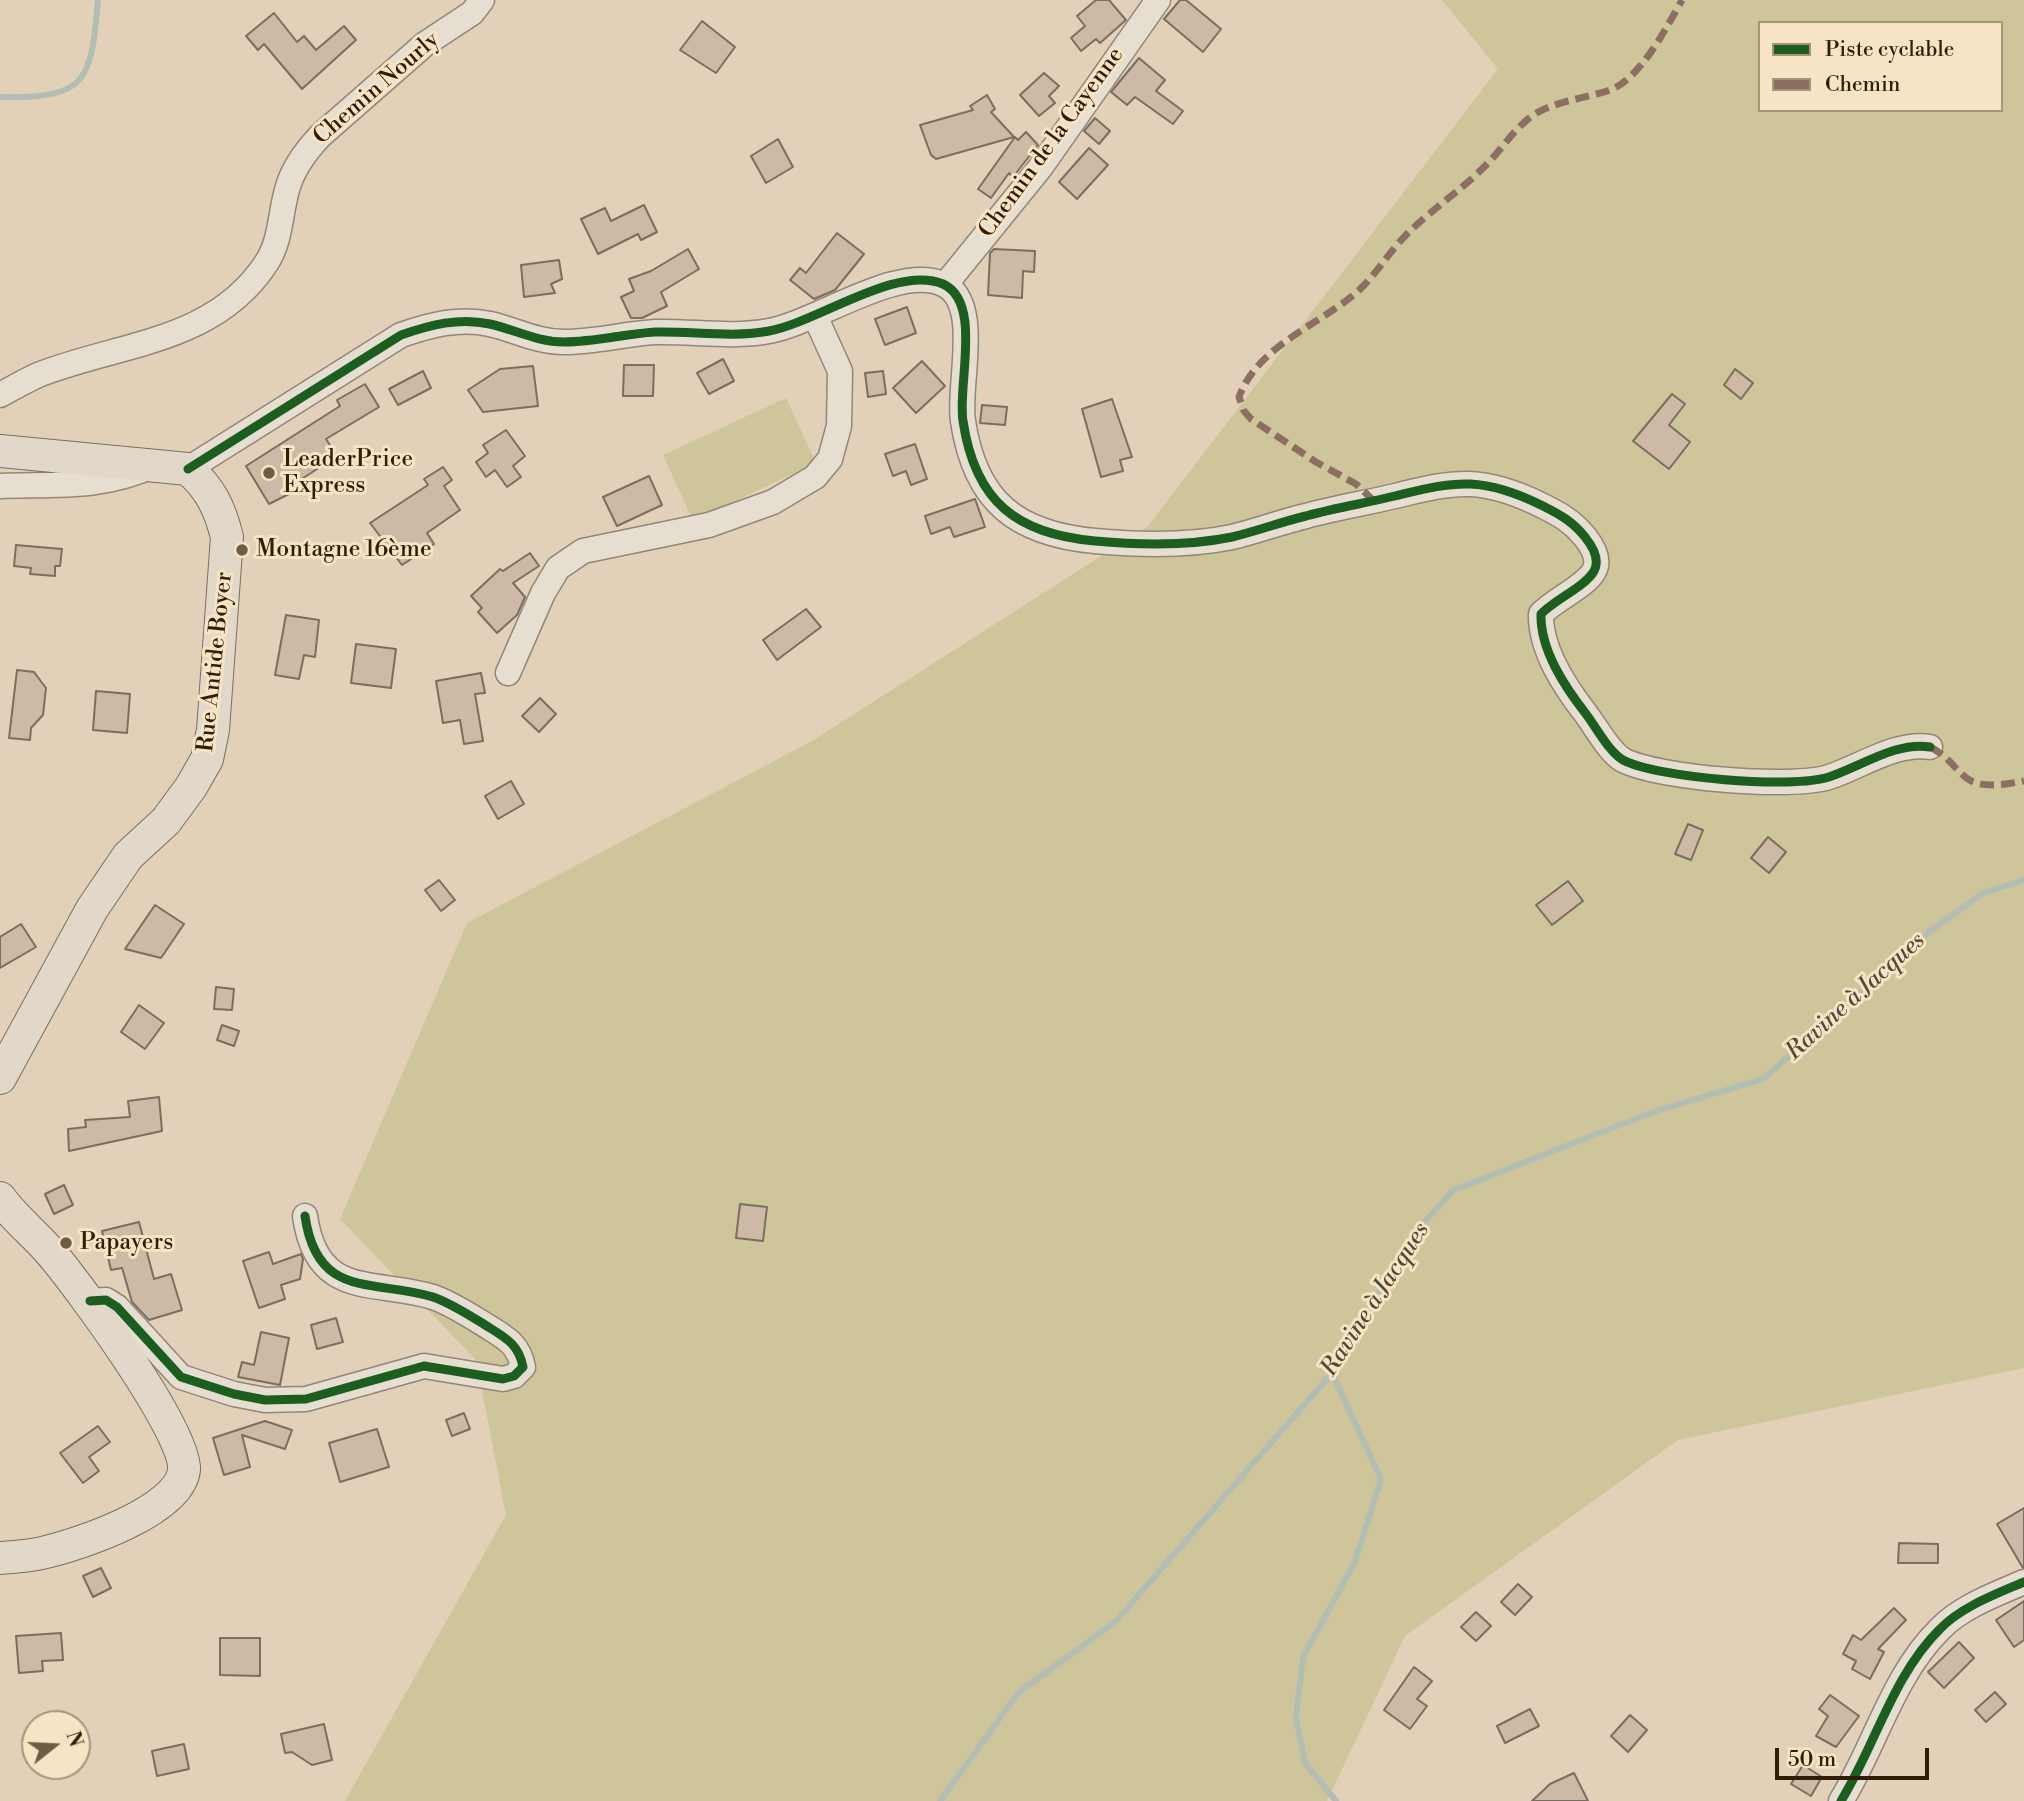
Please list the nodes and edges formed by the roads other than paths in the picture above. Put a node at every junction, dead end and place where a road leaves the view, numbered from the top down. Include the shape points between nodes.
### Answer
1 (482, 0) edge
2 (1158, 0) edge
3 (945, 285) junction
4 (815, 316) junction
5 (0, 395) edge
6 (0, 452) edge
7 (155, 465) junction
8 (188, 470) junction
9 (0, 486) edge
10 (508, 673) dead end
11 (1930, 747) dead end
12 (0, 1077) edge
13 (0, 1198) edge
14 (305, 1216) dead end
15 (90, 1301) junction
16 (0, 1558) edge
17 (2024, 1581) edge
18 (1841, 1801) edge

1 - 5 street, Chemin Nourly via 472,13 425,44 306,152 287,188 274,249 240,295 206,320 176,334 38,376
2 - 3 street, Chemin de la Cayenne via 1040,168
3 - 4 street via 897,282
3 - 11 street via 961,303 967,327 962,420 972,453 984,483 1006,513 1032,530 1092,541 1145,544 1230,537 1427,489 1472,484 1494,488 1527,498 1572,521 1592,545 1597,562 1592,575 1541,614 1541,632 1556,668 1621,759 1658,773 1792,782 1826,778 1906,747
4 - 8 street via 770,331 630,334 562,342 490,324 431,324 401,335
4 - 10 street via 840,371 839,426 830,459 815,477 773,502 709,525 583,551 553,576
6 - 7 main road
7 - 8 main road
7 - 9 street via 127,478 99,483
8 - 12 main road, Rue Antide Boyer via 207,486 228,537 207,759 166,821 128,856 92,909
13 - 15 main road
14 - 15 street via 308,1237 319,1258 336,1274 356,1285 432,1297 457,1308 513,1343 523,1367 503,1379 424,1366 306,1399 265,1399 181,1377 117,1307 106,1300
15 - 16 main road via 170,1427 181,1450 184,1469 180,1481 173,1494 130,1522 43,1553
17 - 18 street via 1985,1599 1941,1628 1910,1667

